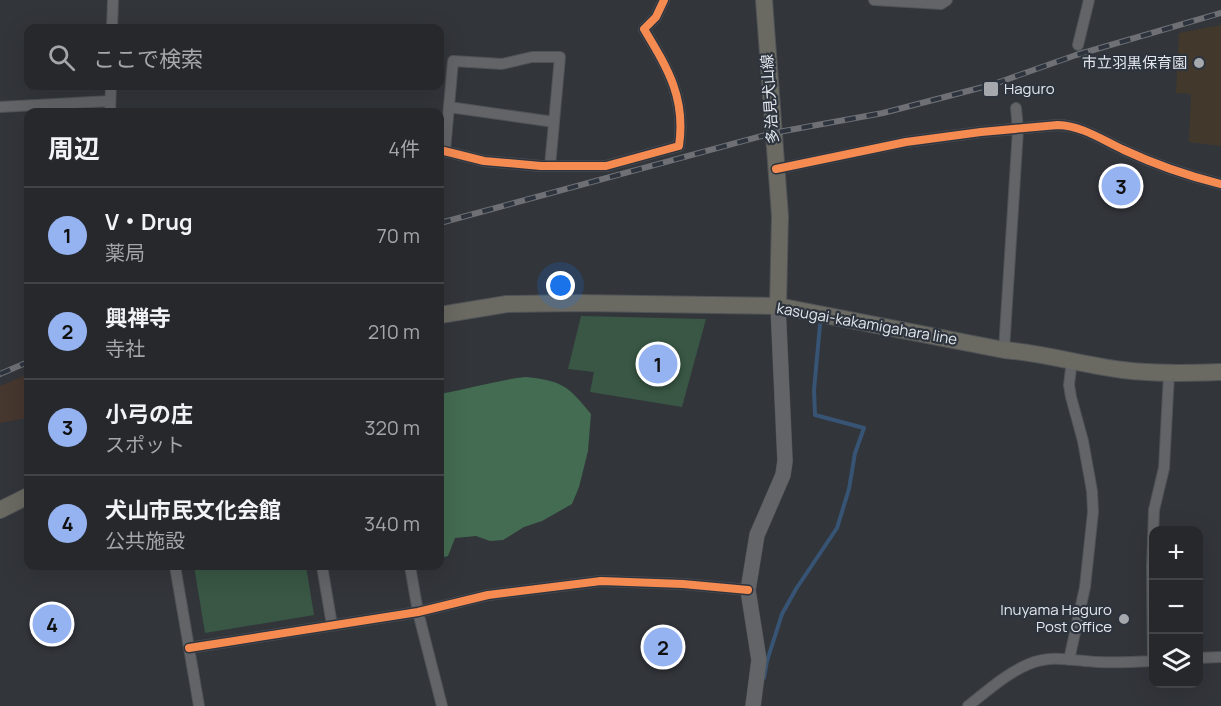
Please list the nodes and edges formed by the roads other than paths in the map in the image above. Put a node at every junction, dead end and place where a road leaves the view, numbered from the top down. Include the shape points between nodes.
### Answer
1 (113, 0) edge
2 (664, 0) edge
3 (764, 0) edge
4 (874, 0) edge
5 (947, 0) edge
6 (1089, 0) edge
7 (112, 24) edge
8 (1078, 45) dead end
9 (111, 90) edge
10 (0, 107) edge
11 (110, 107) edge
12 (449, 107) junction
13 (1016, 108) dead end
14 (554, 122) junction
15 (1018, 130) junction
16 (444, 138) edge
17 (444, 151) edge
18 (550, 166) junction
19 (776, 169) junction
20 (1221, 184) edge
21 (778, 306) junction
22 (444, 314) edge
23 (1004, 350) junction
24 (1072, 360) junction
25 (1221, 372) edge
26 (1169, 374) junction
27 (24, 498) edge
28 (0, 510) edge
29 (176, 570) edge
30 (323, 570) edge
31 (411, 570) edge
32 (748, 590) junction
33 (418, 612) junction
34 (332, 625) junction
35 (1153, 634) edge
36 (189, 648) junction
37 (1221, 657) edge
38 (1203, 658) edge
39 (1069, 660) junction
40 (1149, 661) edge
41 (199, 706) edge
42 (441, 706) edge
43 (753, 706) edge
44 (968, 706) edge

1 - 7 street
2 - 18 street via 656,17 644,29 673,81 680,104 679,146 606,166
3 - 19 main road, 多治見犬山線
4 - 5 street via 941,4
6 - 8 street
9 - 11 street
10 - 11 street
12 - 14 street
12 - 14 street via 453,61 502,64 532,57 560,57
12 - 16 street
13 - 15 street
14 - 18 street
15 - 19 street via 906,142
15 - 20 street via 1069,126
15 - 23 street
17 - 18 street via 484,161
19 - 21 main road, 多治見犬山線 via 780,216
21 - 22 main road, kasugai-kakamigahara line via 507,304
21 - 23 main road, kasugai-kakamigahara line
21 - 32 main road via 785,460 783,475 758,535
23 - 24 main road, kasugai-kakamigahara line
24 - 26 main road, kasugai-kakamigahara line
24 - 39 street via 1070,391 1094,512 1085,588
25 - 26 main road, kasugai-kakamigahara line
26 - 35 street via 1164,468 1154,510
27 - 28 main road
29 - 36 street
30 - 34 street
31 - 33 street
32 - 33 street via 601,581 488,595
32 - 43 main road via 759,660
33 - 34 street
33 - 42 street
34 - 36 street
36 - 41 street
37 - 38 street
39 - 40 street
39 - 44 street via 1058,657 1029,664

